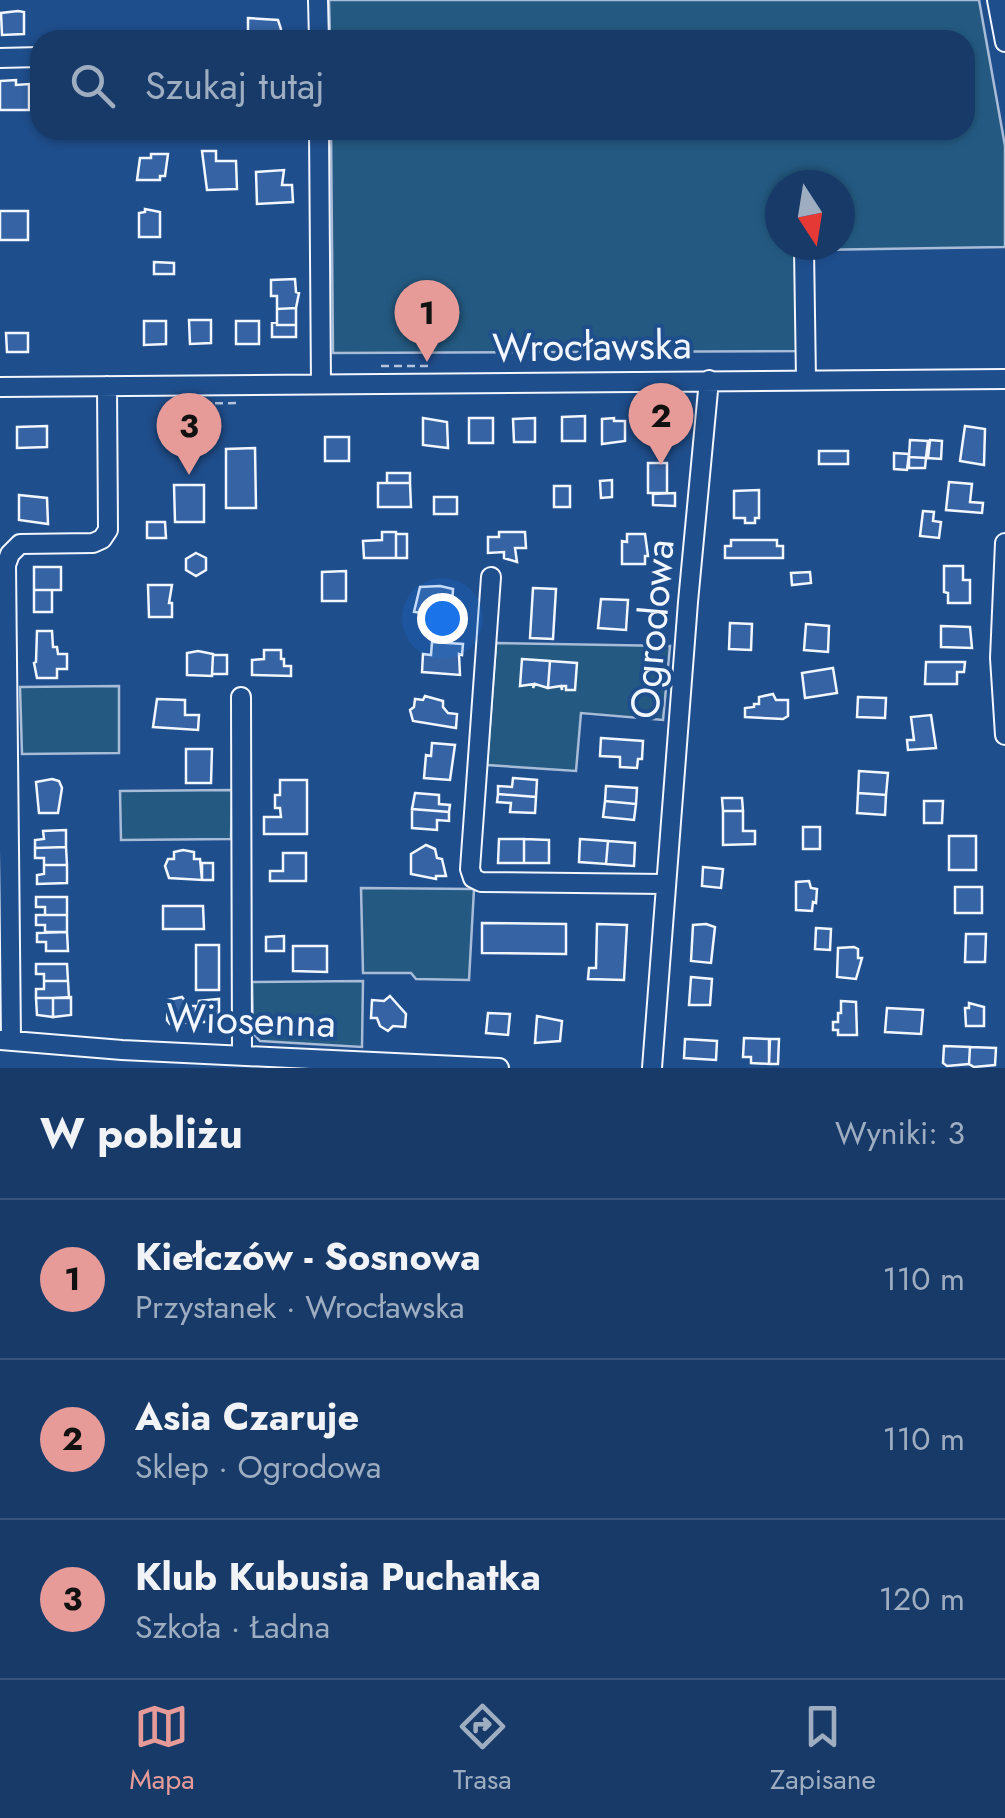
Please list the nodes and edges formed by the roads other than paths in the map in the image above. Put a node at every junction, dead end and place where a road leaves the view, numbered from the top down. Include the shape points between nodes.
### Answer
1 (318, 0) edge
2 (997, 0) edge
3 (319, 30) edge
4 (1005, 42) edge
5 (30, 57) edge
6 (0, 58) edge
7 (319, 140) edge
8 (804, 260) edge
9 (1005, 378) edge
10 (709, 380) junction
11 (806, 380) junction
12 (321, 384) junction
13 (107, 386) junction
14 (0, 388) edge
15 (1005, 544) edge
16 (491, 577) dead end
17 (240, 697) dead end
18 (1005, 734) edge
19 (665, 884) junction
20 (6, 1040) edge
21 (242, 1054) junction
22 (122, 1059) edge
23 (273, 1062) edge
24 (499, 1068) edge
25 (652, 1068) edge

1 - 3 street
2 - 4 street
5 - 6 street
7 - 12 street
8 - 11 street
9 - 11 street, Wrocławska
10 - 11 street, Wrocławska
10 - 12 street, Wrocławska
10 - 19 street, Ogrodowa
12 - 13 street, Wrocławska
13 - 14 street, Wrocławska
13 - 20 street via 108,530 93,543 20,544 6,565
15 - 18 street
16 - 19 street via 473,878
17 - 21 street
19 - 25 street, Ogrodowa
20 - 22 street, Wiosenna
21 - 22 street, Wiosenna
21 - 23 street, Wiosenna
23 - 24 street, Wiosenna

